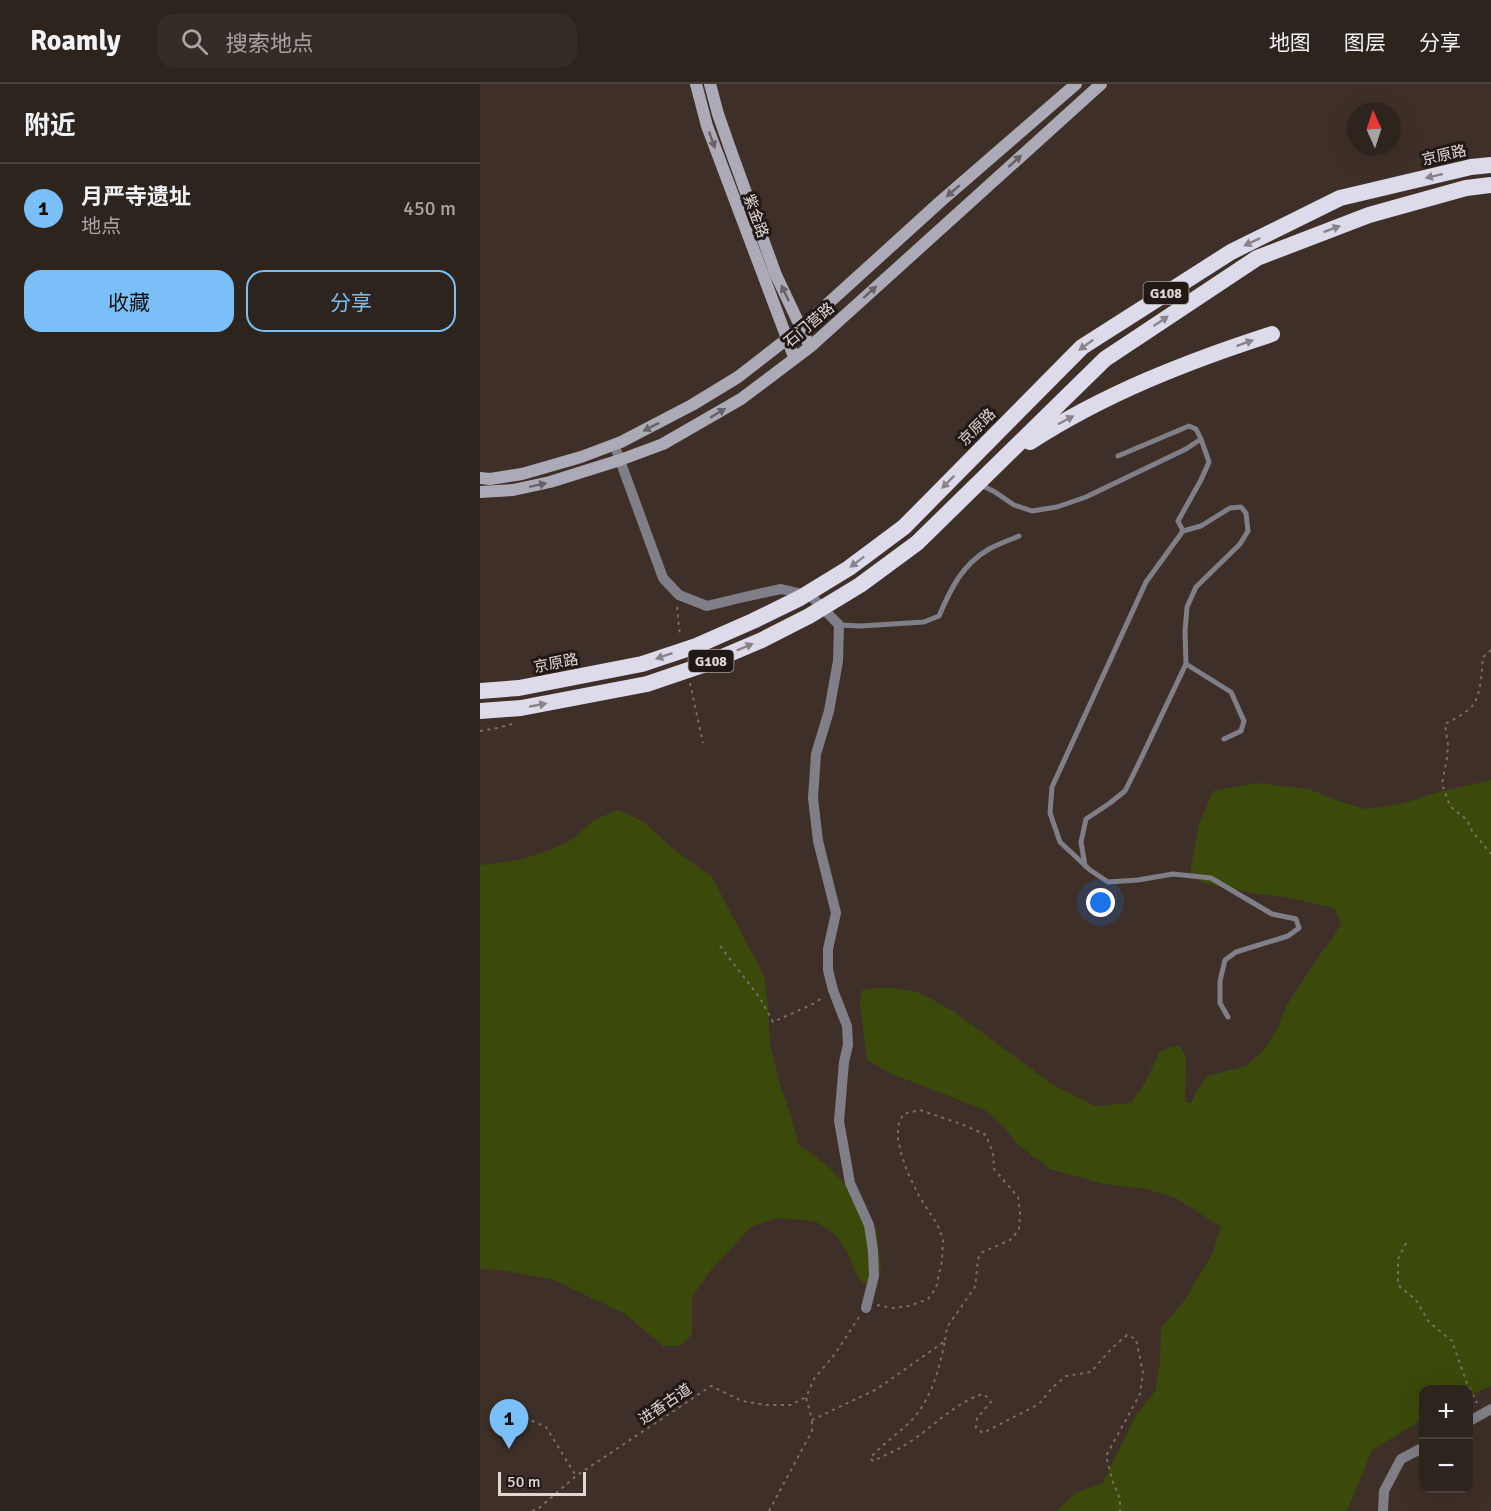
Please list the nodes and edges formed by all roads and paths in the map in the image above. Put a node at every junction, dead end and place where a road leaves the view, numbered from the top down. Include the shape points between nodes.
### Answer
1 (696, 84) edge
2 (710, 84) edge
3 (1076, 84) edge
4 (1101, 84) edge
5 (1491, 165) edge
6 (1491, 185) edge
7 (801, 328) junction
8 (1272, 334) dead end
9 (787, 340) junction
10 (810, 346) junction
11 (794, 357) junction
12 (1202, 439) junction
13 (614, 444) junction
14 (1118, 456) dead end
15 (620, 460) junction
16 (999, 463) junction
17 (480, 478) edge
18 (978, 483) junction
19 (480, 492) edge
20 (1184, 531) junction
21 (1019, 536) dead end
22 (838, 625) junction
23 (1491, 650) edge
24 (1186, 664) junction
25 (480, 691) edge
26 (480, 711) edge
27 (1224, 739) dead end
28 (1491, 854) edge
29 (1086, 866) junction
30 (720, 946) dead end
31 (832, 990) junction
32 (1228, 1017) dead end
33 (1406, 1243) dead end
34 (866, 1305) junction
35 (945, 1341) junction
36 (806, 1397) junction
37 (1487, 1412) edge
38 (1473, 1419) edge
39 (812, 1420) junction
40 (503, 1427) dead end
41 (1419, 1450) edge
42 (576, 1476) junction
43 (532, 1511) edge
44 (769, 1511) edge
45 (1120, 1511) edge
46 (1383, 1511) edge

1 -> 9 main road, 紫金路 via 707,126
7 -> 2 main road, 紫金路 via 776,275
3 -> 7 main road, 石门营路
10 -> 4 main road, 石门营路
5 -> 25 highway, 京原路 / G108 via 1340,198 1231,252 1082,347 904,527 800,598 696,646 642,664 519,688
16 -> 6 highway, G108 via 1105,359 1257,258 1369,215 1466,188
7 - 9 main road, 石门营路
7 - 10 main road, 紫金路
16 -> 8 highway via 1052,428 1117,394 1177,367
9 - 11 main road, 紫金路
9 -> 13 main road, 石门营路 via 692,405
10 - 11 main road, 石门营路
15 -> 11 main road, 石门营路 via 663,444 706,420 741,399
12 - 14 lane via 1189,426
12 - 18 lane via 1086,497 1057,507 1032,511 1014,506
12 - 20 lane via 1209,462 1178,521
13 - 15 street
13 - 17 main road, 石门营路 via 522,474
19 -> 15 main road, 石门营路 via 541,484
15 - 22 street via 663,578 679,595 707,606 781,589 811,596
16 - 18 highway, G108
26 -> 18 highway, G108 via 521,708 637,686 703,665 762,640 860,585 917,543
20 - 24 lane via 1201,526 1230,508 1241,507 1246,513 1248,531 1240,544 1196,587 1187,607
20 - 29 lane via 1146,582 1052,787 1050,813 1060,842
21 - 22 lane via 990,549 966,567 939,616 924,622
22 - 31 street via 838,661 816,754 813,798 818,841 836,913 828,949
23 - 28 path via 1482,657 1482,678 1474,704 1445,724 1448,745 1442,784 1450,806 1467,820
24 - 27 lane via 1231,692 1244,721 1241,731
24 - 29 lane via 1125,790 1086,819 1081,842
29 - 32 lane via 1108,882 1173,874 1211,878 1272,914 1296,919 1299,928 1288,936 1236,952 1225,960 1220,1003
30 - 31 path via 760,998 773,1022 815,1003
31 - 34 street via 847,1026 839,1121 850,1183 869,1225 873,1251 874,1276
33 - 37 path via 1398,1259 1398,1285 1416,1300 1429,1322 1452,1341 1466,1381
34 - 35 path via 892,1308 928,1299 936,1288 942,1261 943,1239 901,1153 898,1126 903,1114 920,1110 986,1135 994,1169 1018,1197 1019,1229 1012,1239 981,1253 975,1287 947,1327
34 - 36 path via 835,1354 813,1379
35 - 39 path via 877,1389
35 - 45 path via 930,1394 911,1420 870,1458 873,1461 904,1446 935,1422 983,1394 991,1402 977,1418 976,1428 983,1433 998,1426 1039,1404 1066,1376 1091,1372 1126,1335 1136,1339 1143,1373 1140,1394 1106,1456
36 - 39 path
36 - 42 path, 进香古道 via 790,1405 765,1405 742,1401 711,1386
37 - 38 street
39 - 44 path via 812,1431
40 - 42 path via 530,1420 546,1427
41 - 46 street via 1401,1459 1384,1491
42 - 43 path

